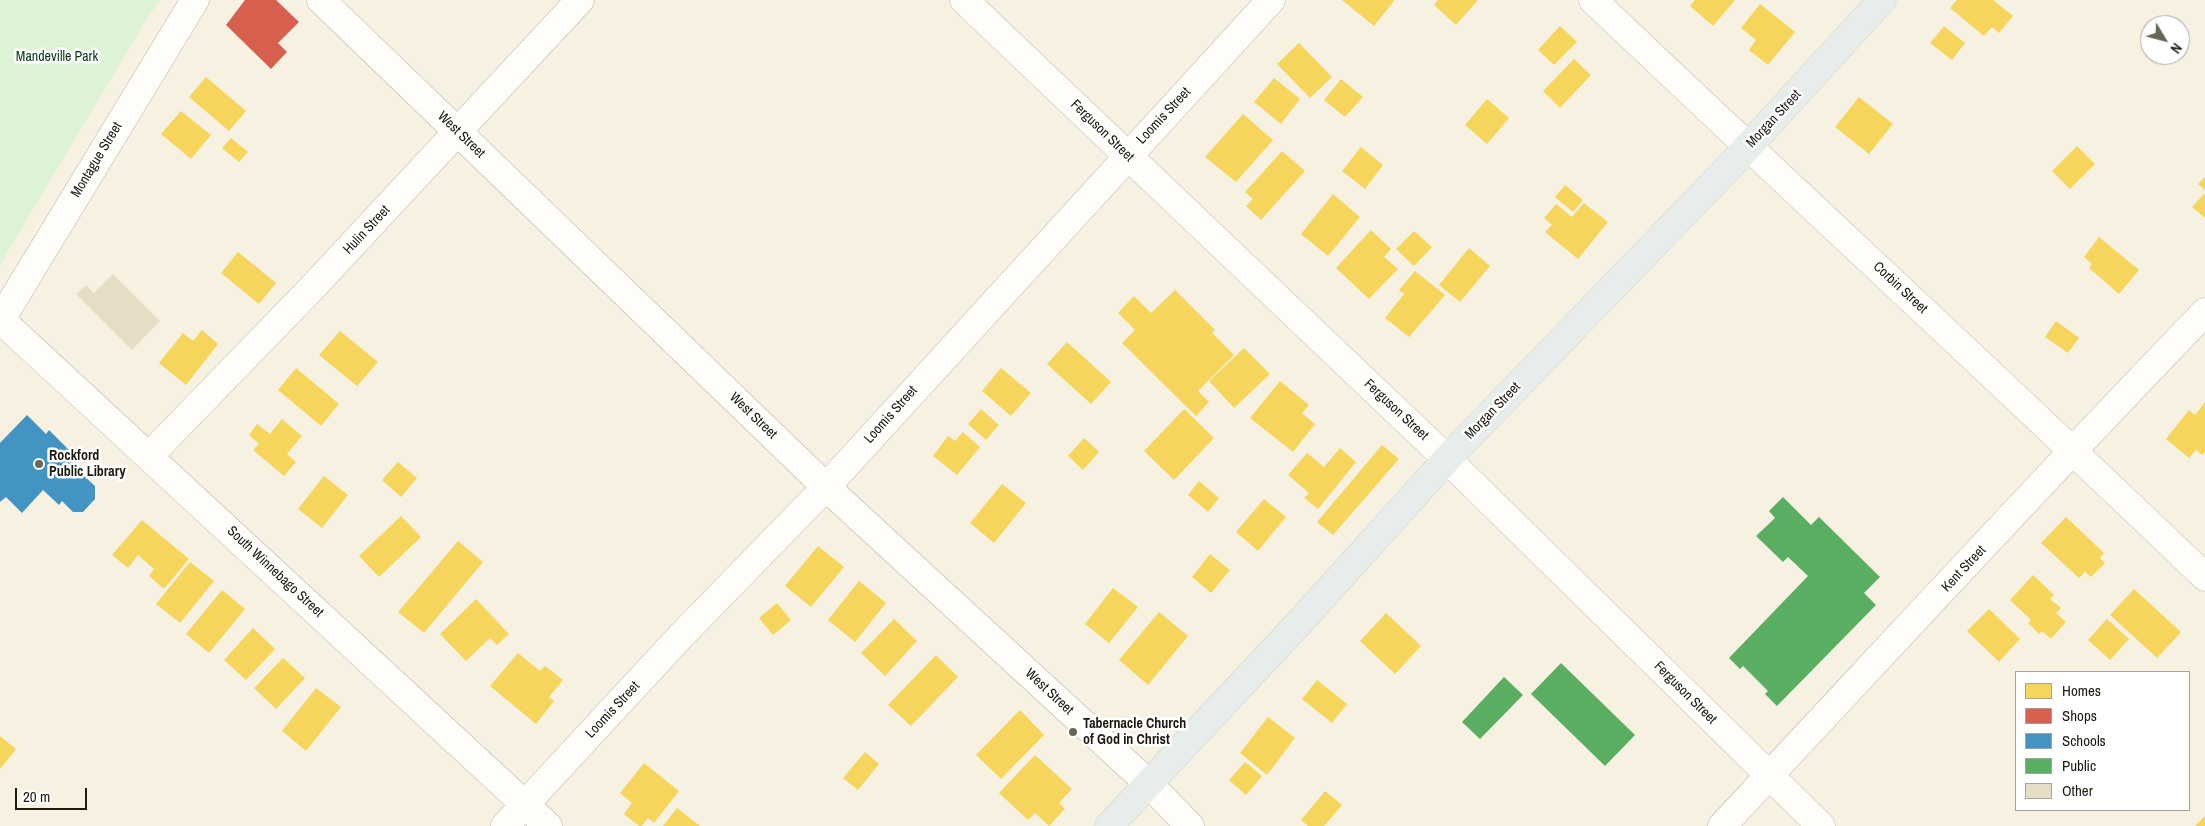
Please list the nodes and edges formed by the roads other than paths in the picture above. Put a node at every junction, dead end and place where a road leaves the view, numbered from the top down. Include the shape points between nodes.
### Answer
1 (195, 0) edge
2 (321, 0) edge
3 (580, 0) edge
4 (964, 0) edge
5 (1271, 0) edge
6 (1593, 0) edge
7 (1882, 0) edge
8 (458, 133) junction
9 (1748, 147) junction
10 (1128, 155) junction
11 (2205, 312) edge
12 (0, 320) edge
13 (2072, 450) junction
14 (149, 456) junction
15 (1447, 459) junction
16 (826, 487) junction
17 (2205, 577) edge
18 (1769, 776) junction
19 (1149, 784) junction
20 (526, 804) junction
21 (505, 826) edge
22 (548, 826) edge
23 (1109, 826) edge
24 (1190, 826) edge
25 (1722, 826) edge
26 (1821, 826) edge

1 - 12 street, Montague Street
2 - 8 street, West Street
3 - 8 street, Hulin Street
4 - 10 street, Ferguson Street
5 - 10 street, Loomis Street
6 - 9 street, Corbin Street
7 - 9 main road, Morgan Street
8 - 14 street, Hulin Street
8 - 16 street, West Street
9 - 13 street, Corbin Street
9 - 15 main road, Morgan Street
10 - 15 street, Ferguson Street
10 - 16 street, Loomis Street
11 - 13 street, Kent Street
12 - 14 street, South Winnebago Street
13 - 17 street, Corbin Street
13 - 18 street, Kent Street
14 - 20 street, South Winnebago Street
15 - 18 street, Ferguson Street
15 - 19 main road, Morgan Street
16 - 19 street, West Street
16 - 20 street, Loomis Street
18 - 25 street, Kent Street
18 - 26 street, Ferguson Street
19 - 23 main road, Morgan Street
19 - 24 street, West Street
20 - 21 street, Loomis Street
20 - 22 street, South Winnebago Street

